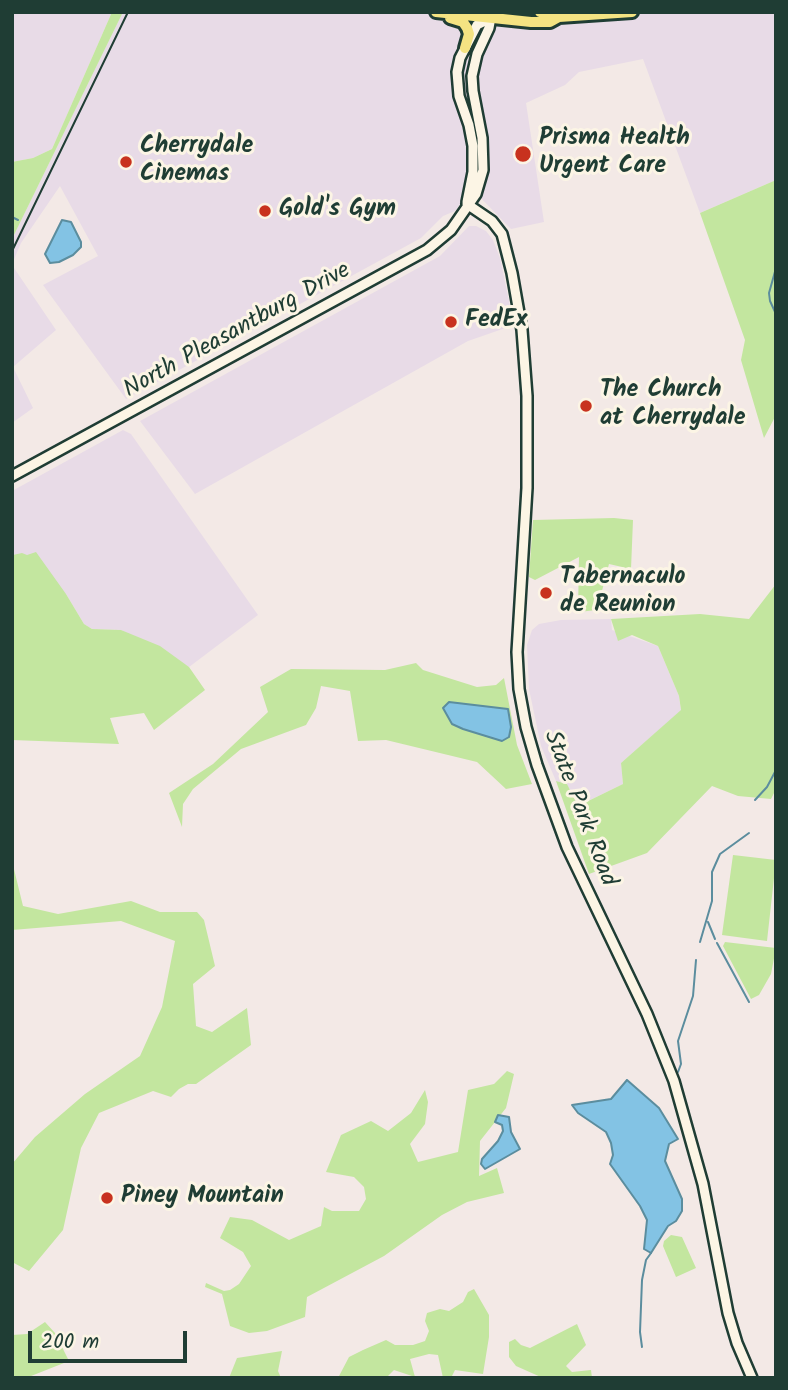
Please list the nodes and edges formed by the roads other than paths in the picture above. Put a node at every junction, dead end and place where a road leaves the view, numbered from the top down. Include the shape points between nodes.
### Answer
1 (435, 12) edge
2 (540, 12) edge
3 (632, 12) edge
4 (491, 16) edge
5 (559, 17) junction
6 (465, 48) junction
7 (467, 204) junction
8 (12, 476) edge
9 (752, 1378) edge

1 - 4 highway
1 - 6 highway via 463,22 469,34
2 - 5 highway
3 - 5 highway
4 - 5 highway via 550,22
4 - 6 main road via 477,25
4 - 7 main road via 472,83 483,170 476,194
6 - 7 main road via 457,72 474,154
7 - 8 main road, North Pleasantburg Drive via 451,230 427,250
7 - 9 main road, State Park Road via 492,220 502,234 522,330 527,488 517,652 526,727 567,847 647,1014 675,1084 703,1184 728,1313

